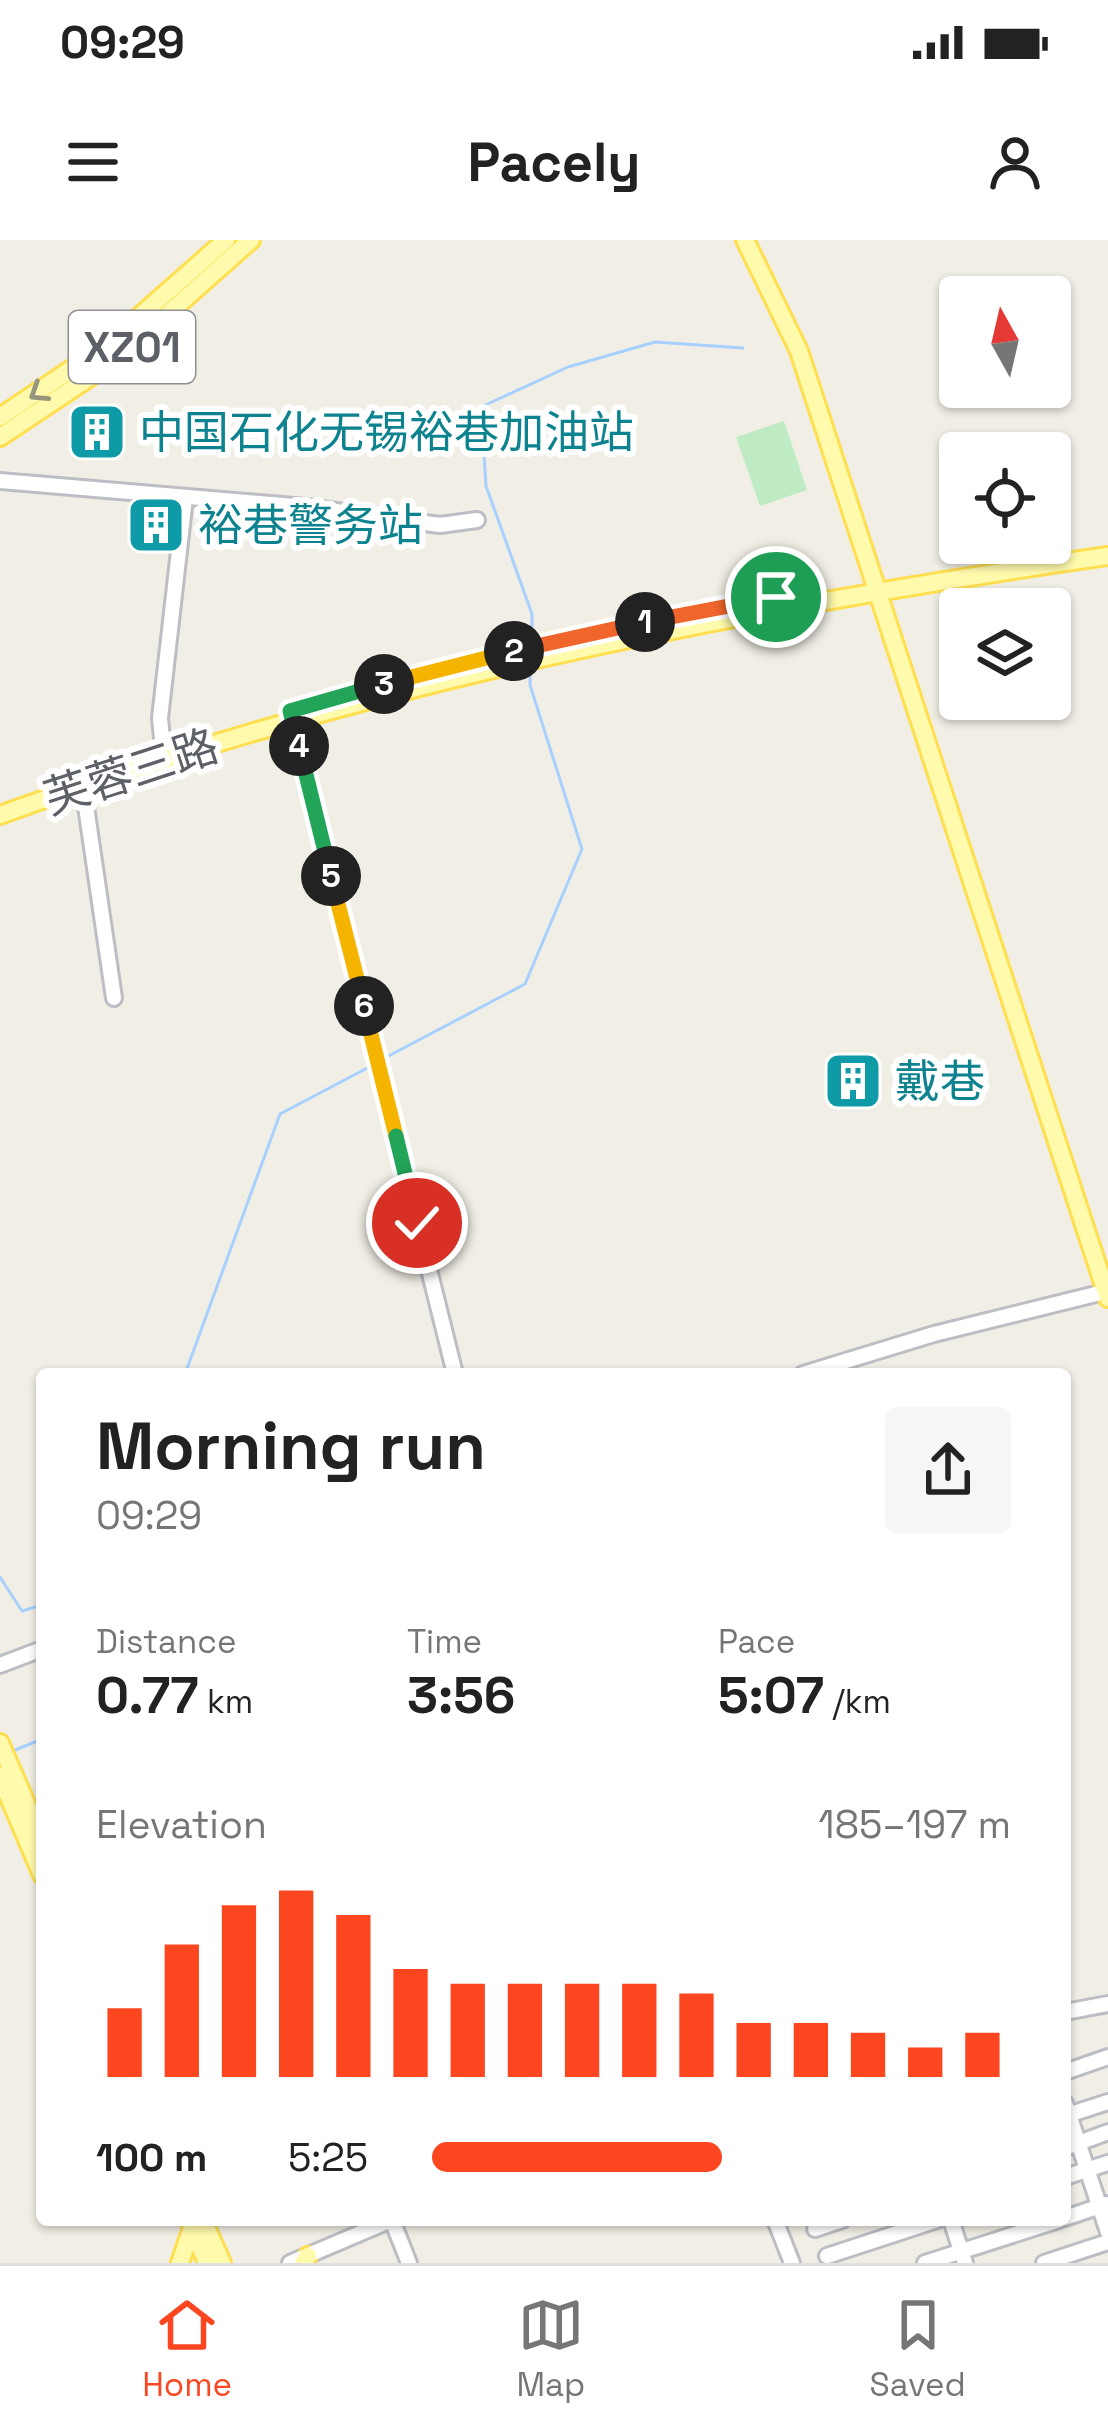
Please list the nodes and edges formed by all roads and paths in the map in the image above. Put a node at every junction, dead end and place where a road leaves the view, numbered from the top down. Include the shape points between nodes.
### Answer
1 (226, 240) edge
2 (251, 240) edge
3 (746, 240) edge
4 (0, 417) edge
5 (0, 437) edge
6 (0, 481) edge
7 (185, 497) junction
8 (477, 520) dead end
9 (1108, 544) edge
10 (1108, 556) edge
11 (878, 583) junction
12 (291, 716) junction
13 (163, 749) junction
14 (82, 787) junction
15 (0, 804) edge
16 (0, 815) edge
17 (114, 998) dead end
18 (1107, 1294) edge
19 (453, 1368) edge
20 (823, 1368) edge
21 (36, 1651) edge
22 (0, 1665) edge
23 (0, 1743) edge
24 (5, 1770) edge
25 (36, 1829) edge
26 (36, 1858) edge
27 (1108, 2004) edge
28 (1071, 2011) edge
29 (1108, 2056) edge
30 (1071, 2070) edge
31 (1108, 2102) edge
32 (1071, 2110) edge
33 (1108, 2132) edge
34 (1072, 2146) edge
35 (1108, 2163) edge
36 (1087, 2170) junction
37 (1071, 2175) edge
38 (1104, 2205) edge
39 (1071, 2216) edge
40 (194, 2226) edge
41 (196, 2226) edge
42 (197, 2226) edge
43 (378, 2226) edge
44 (394, 2226) edge
45 (777, 2226) edge
46 (823, 2226) edge
47 (919, 2226) edge
48 (953, 2226) edge
49 (1044, 2226) edge
50 (814, 2229) dead end
51 (1108, 2232) edge
52 (1108, 2242) edge
53 (827, 2257) dead end
54 (963, 2257) edge
55 (300, 2260) edge
56 (180, 2263) edge
57 (207, 2263) edge
58 (221, 2263) edge
59 (409, 2263) edge
60 (792, 2263) edge
61 (925, 2263) edge
62 (1044, 2263) edge

1 -> 4 main road, XZ01 via 106,346
2 - 5 main road, XZ01 via 117,359
3 - 11 main road via 799,351
6 - 7 street
7 - 8 street via 440,525
7 - 13 street
9 - 11 main road, 芙蓉三路
10 - 11 main road, 芙蓉三路
11 - 12 main road, 芙蓉三路 via 554,646
11 - 18 main road
12 - 13 main road, 芙蓉三路
12 - 14 main road, 芙蓉三路
12 - 19 street
13 - 15 main road, 芙蓉三路
14 - 16 main road, 芙蓉三路
14 - 17 street
18 - 20 street
21 - 22 street
23 - 24 main road
24 - 25 main road
24 - 26 main road
27 - 28 street
29 - 30 street
31 - 32 street
33 - 34 street
34 - 36 street
35 - 36 street
36 - 37 street
36 - 38 street
38 - 39 street
38 - 51 street
40 - 56 main road
41 - 57 main road
42 - 58 main road
43 - 55 street
44 - 59 street
45 - 60 street
46 - 50 street
47 - 53 street
48 - 54 street
49 - 54 street
52 - 62 street
54 - 61 street

